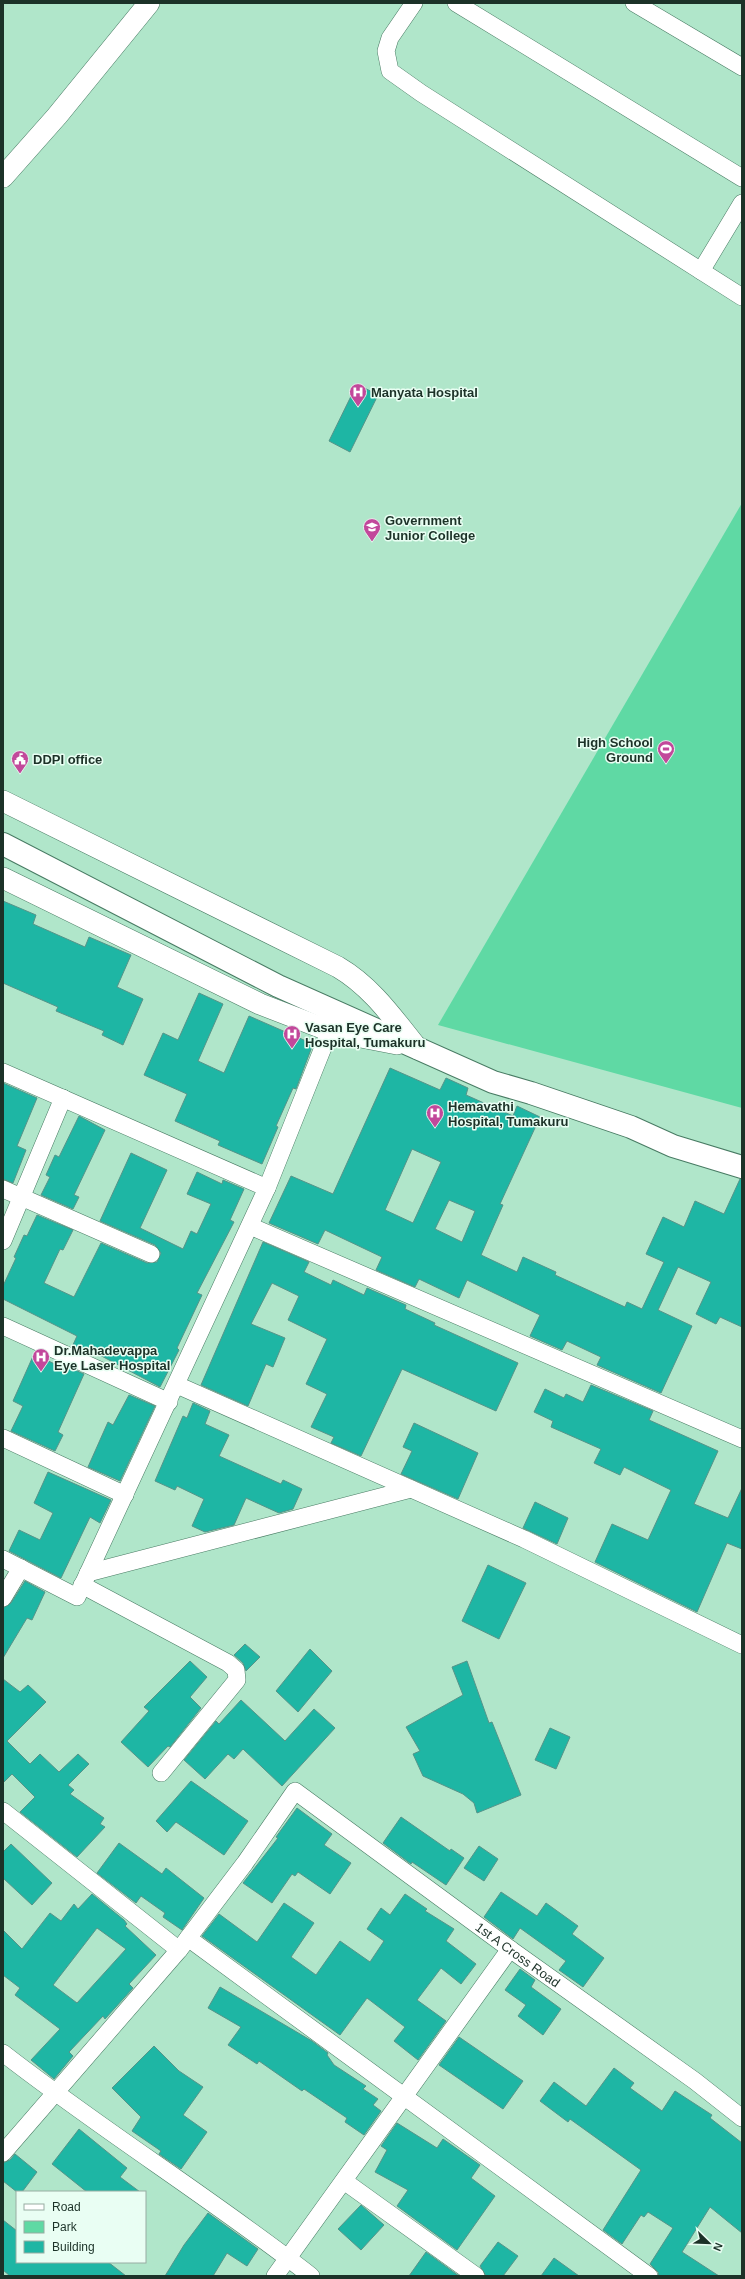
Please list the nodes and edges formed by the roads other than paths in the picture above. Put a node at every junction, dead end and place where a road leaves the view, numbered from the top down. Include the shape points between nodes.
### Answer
1 (149, 3) edge
2 (414, 3) edge
3 (456, 3) edge
4 (634, 3) edge
5 (742, 67) edge
6 (3, 177) edge
7 (742, 178) edge
8 (742, 204) edge
9 (701, 271) junction
10 (742, 297) edge
11 (3, 801) edge
12 (3, 844) edge
13 (3, 878) edge
14 (334, 1021) junction
15 (418, 1049) junction
16 (3, 1072) edge
17 (63, 1098) junction
18 (742, 1167) edge
19 (267, 1188) junction
20 (3, 1189) edge
21 (22, 1197) junction
22 (250, 1226) junction
23 (3, 1241) edge
24 (151, 1254) dead end
25 (3, 1326) edge
26 (177, 1385) junction
27 (169, 1402) junction
28 (3, 1438) edge
29 (742, 1439) edge
30 (411, 1489) junction
31 (125, 1495) junction
32 (3, 1559) edge
33 (21, 1568) junction
34 (85, 1579) junction
35 (3, 1598) edge
36 (742, 1645) edge
37 (161, 1773) dead end
38 (3, 1811) edge
39 (184, 1944) junction
40 (510, 1949) junction
41 (3, 2053) edge
42 (55, 2093) junction
43 (403, 2096) junction
44 (742, 2118) edge
45 (3, 2153) edge
46 (344, 2181) junction
47 (289, 2258) junction
48 (275, 2276) edge
49 (312, 2276) edge
50 (476, 2276) edge
51 (649, 2276) edge

1 - 6 street via 57,116
2 - 9 street via 390,38 386,51 390,71
3 - 7 street
4 - 5 street
8 - 9 street
9 - 10 street
11 - 15 street via 338,966 374,994
12 - 14 main road via 278,986
13 - 14 street via 260,1004
14 - 15 main road
14 - 19 street
15 - 18 main road via 493,1082 631,1127 673,1146
16 - 17 street
17 - 19 street
17 - 21 street
19 - 22 street
20 - 21 street
21 - 23 street
21 - 24 street
22 - 26 street
22 - 29 street
25 - 27 street
26 - 27 street
26 - 30 street
27 - 31 street
28 - 31 street
30 - 34 street
30 - 36 street via 524,1539
31 - 34 street
32 - 33 street
33 - 34 street via 77,1597
33 - 35 street
34 - 37 street via 236,1670 237,1680
38 - 39 street
39 - 40 street, 1st A Cross Road via 295,1791
39 - 42 street
39 - 43 street
40 - 43 street
40 - 44 street, 1st A Cross Road via 695,2081
41 - 42 street
42 - 45 street
42 - 47 street
43 - 46 street
43 - 51 street
46 - 47 street
46 - 50 street
47 - 48 street
47 - 49 street

